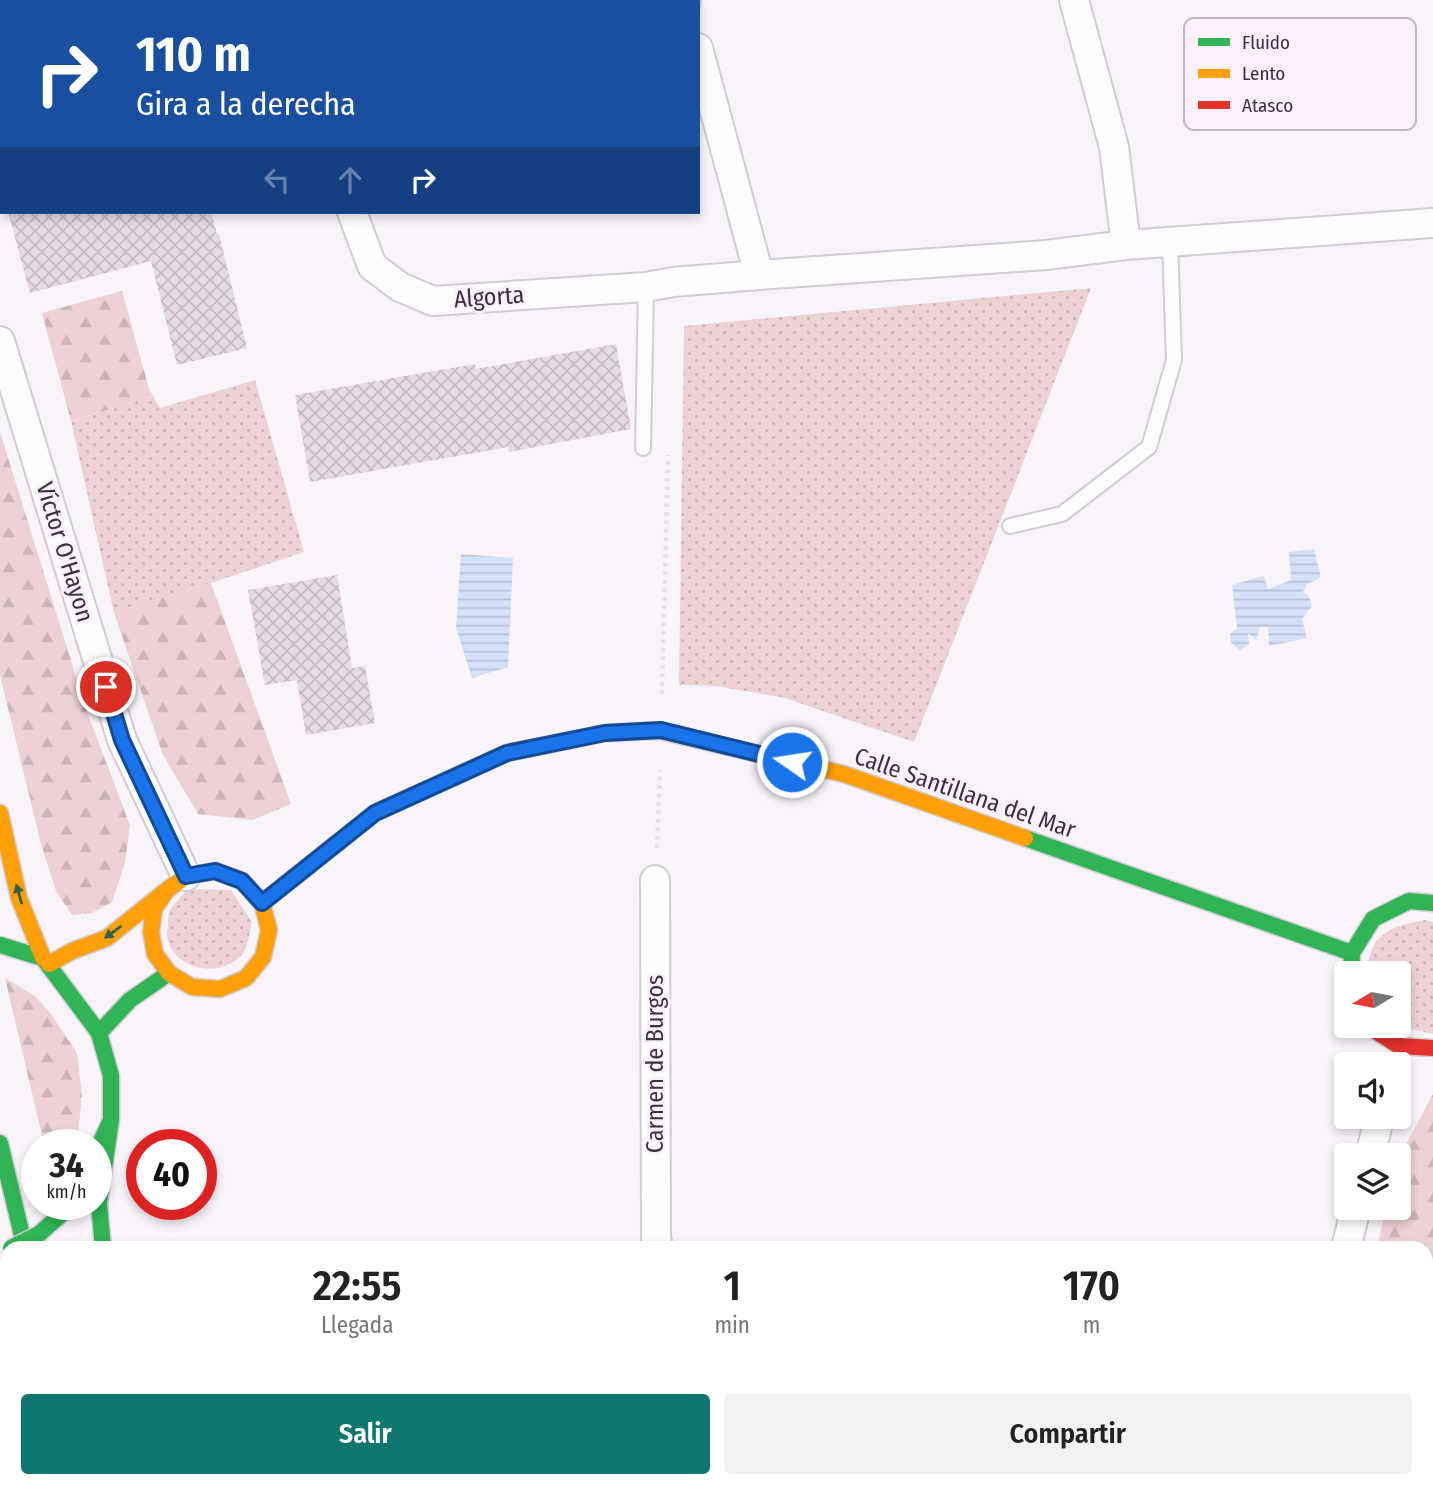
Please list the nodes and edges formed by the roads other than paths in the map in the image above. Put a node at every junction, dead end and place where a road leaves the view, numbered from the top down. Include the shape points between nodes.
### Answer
1 (1074, 0) edge
2 (700, 55) edge
3 (353, 214) edge
4 (1433, 223) edge
5 (1170, 242) junction
6 (1126, 245) junction
7 (759, 275) junction
8 (660, 285) junction
9 (0, 341) edge
10 (643, 448) dead end
11 (1010, 526) dead end
12 (0, 813) edge
13 (655, 880) road end
14 (176, 883) junction
15 (262, 903) junction
16 (1433, 903) edge
17 (0, 945) edge
18 (1352, 953) junction
19 (46, 961) junction
20 (1352, 961) edge
21 (169, 973) junction
22 (99, 1033) junction
23 (1380, 1038) edge
24 (1433, 1048) edge
25 (1394, 1052) edge
26 (1411, 1052) edge
27 (110, 1120) junction
28 (106, 1129) edge
29 (0, 1143) edge
30 (55, 1220) edge
31 (1353, 1220) edge
32 (23, 1241) edge
33 (25, 1241) edge
34 (102, 1241) edge
35 (657, 1241) edge
36 (1348, 1241) edge

1 - 6 street via 1114,147
2 - 7 street
3 - 8 street, Algorta via 372,266 400,287 433,301
4 - 5 street, Algorta
5 - 6 street, Algorta
5 - 11 lane via 1174,360 1149,447 1062,514
6 - 7 street, Algorta
7 - 8 street, Algorta
8 - 10 lane
9 - 14 street, Víctor O'Hayon via 122,740
19 -> 12 main road via 19,898
13 - 35 street, Carmen de Burgos
14 - 15 main road via 215,871 242,881
14 -> 19 main road via 107,938
14 - 21 main road via 154,909 151,932 156,954
15 - 18 main road, Calle Santillana del Mar via 375,813 507,753 605,733 661,730 844,774
15 - 21 main road via 269,930 263,957 246,978 220,989 192,987
16 - 18 main road via 1409,901 1373,919
17 - 19 main road
18 - 20 main road
19 - 22 main road
21 - 22 main road via 130,1000
22 - 27 main road via 111,1076
23 - 25 main road
24 - 26 main road
27 - 28 main road
27 - 34 main road via 99,1203
29 - 32 main road
30 - 33 main road, bridge
31 - 36 street

